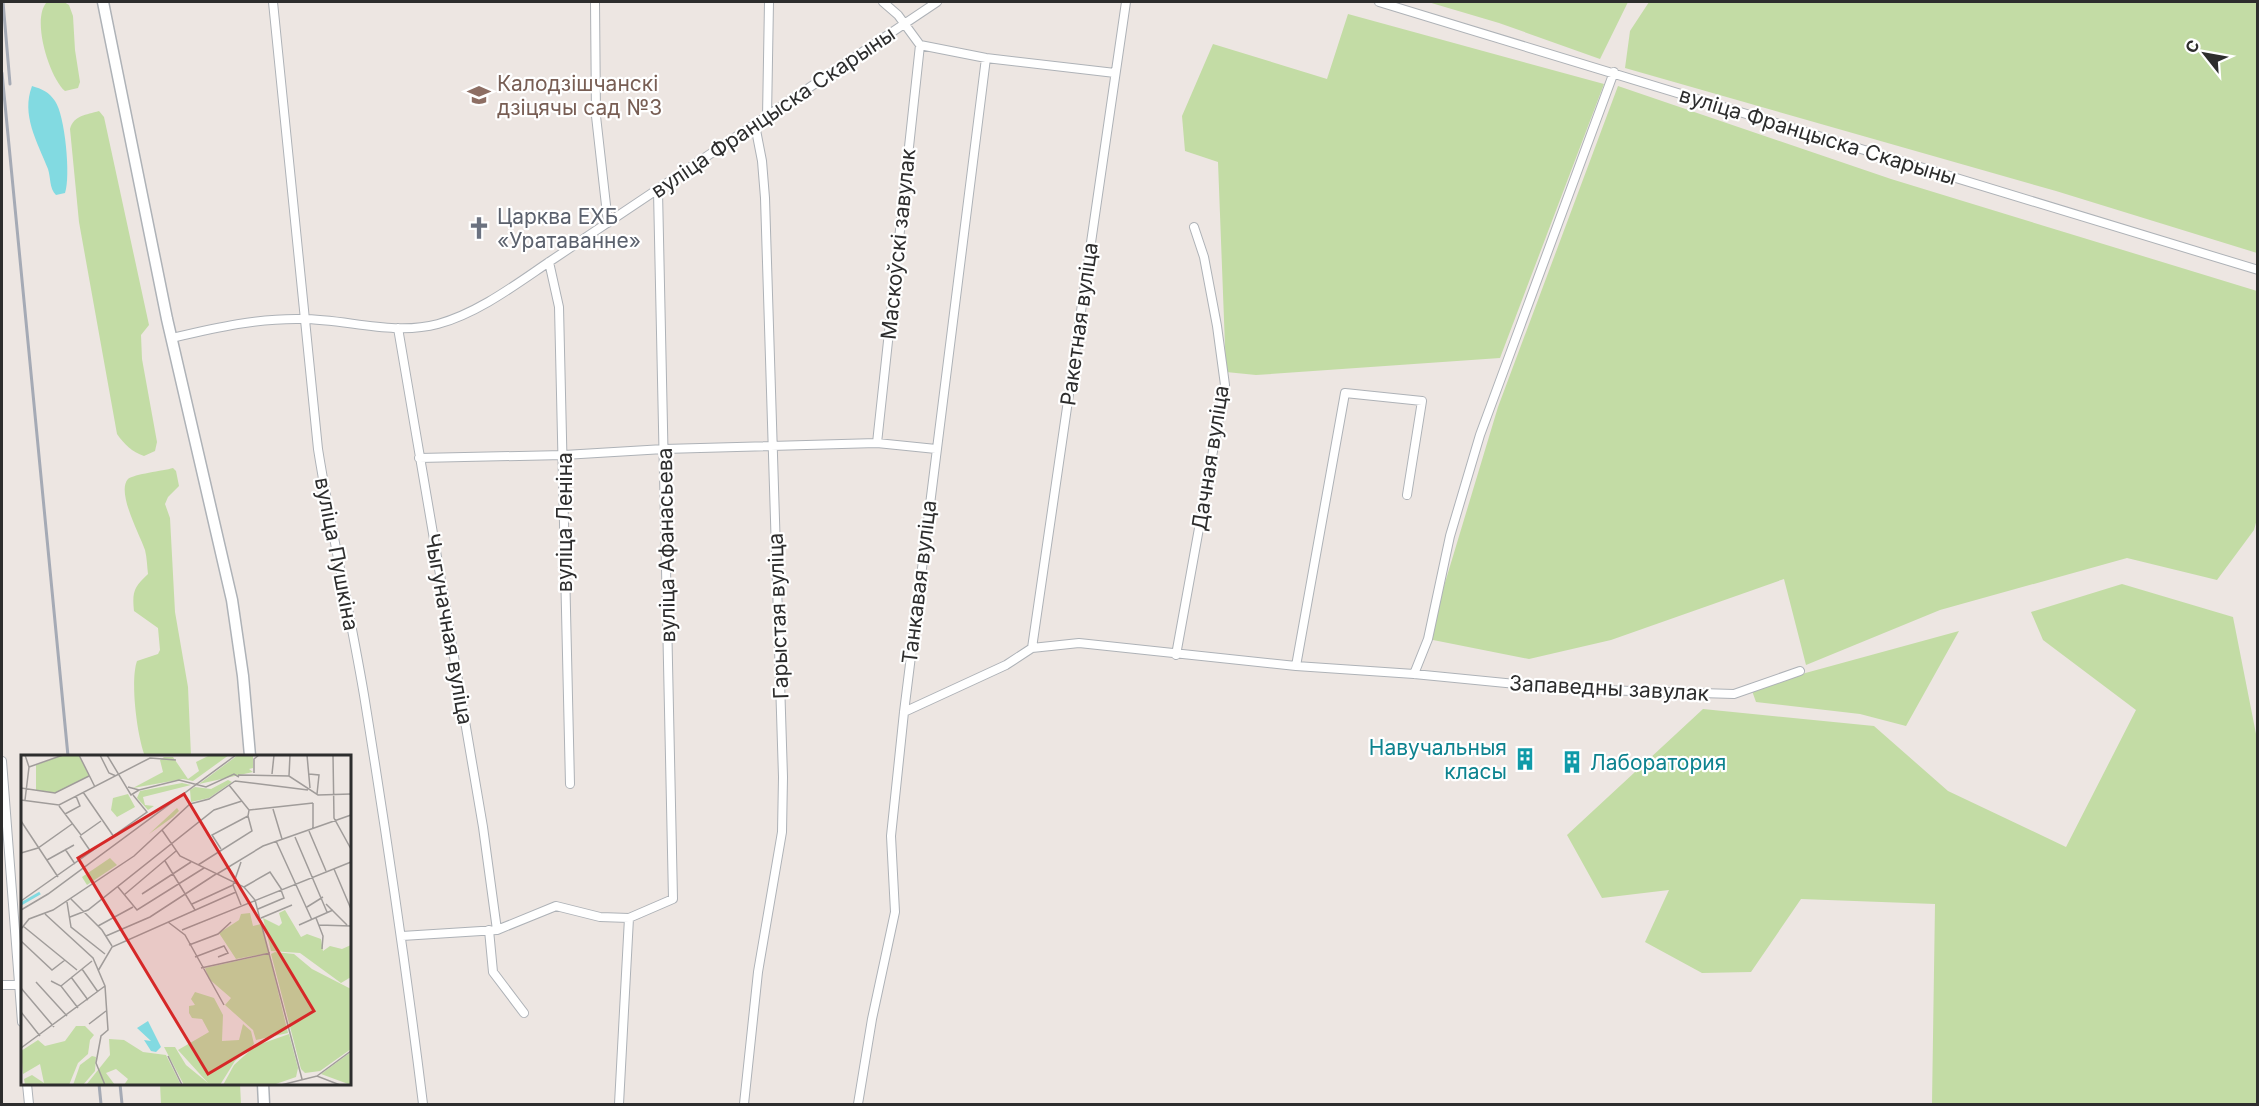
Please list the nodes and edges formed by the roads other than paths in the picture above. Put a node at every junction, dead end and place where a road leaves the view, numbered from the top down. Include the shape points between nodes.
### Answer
1 (103, 2) edge
2 (273, 2) edge
3 (594, 2) edge
4 (769, 2) edge
5 (883, 2) edge
6 (937, 2) edge
7 (1126, 2) edge
8 (1379, 2) edge
9 (904, 23) junction
10 (920, 45) junction
11 (987, 58) junction
12 (1614, 72) junction
13 (1115, 73) junction
14 (767, 117) junction
15 (755, 125) junction
16 (658, 191) junction
17 (608, 224) junction
18 (1194, 227) dead end
19 (549, 262) junction
20 (2258, 270) edge
21 (304, 319) junction
22 (398, 328) junction
23 (172, 338) junction
24 (877, 443) junction
25 (771, 445) junction
26 (664, 449) junction
27 (936, 449) junction
28 (564, 455) junction
29 (419, 458) junction
30 (1407, 495) dead end
31 (1032, 648) junction
32 (1176, 655) junction
33 (1296, 666) junction
34 (1800, 671) dead end
35 (1414, 674) junction
36 (904, 712) junction
37 (250, 755) edge
38 (2, 761) edge
39 (570, 784) dead end
40 (629, 918) junction
41 (493, 930) junction
42 (402, 936) junction
43 (2, 985) edge
44 (20, 985) junction
45 (21, 1004) edge
46 (524, 1013) dead end
47 (27, 1085) edge
48 (263, 1085) edge
49 (29, 1104) edge
50 (264, 1104) edge
51 (423, 1104) edge
52 (619, 1104) edge
53 (744, 1104) edge
54 (858, 1104) edge

1 - 23 street
2 - 21 street, вуліца Пушкіна
3 - 17 street via 596,116
4 - 14 street
5 - 9 street
6 - 9 street, вуліца Францыска Скарыны
7 - 13 street, Ракетная вуліца
8 - 12 street, вуліца Францыска Скарыны
9 - 10 street
9 - 14 street, вуліца Францыска Скарыны
10 - 11 street
10 - 24 street, Маскоўскі завулак
11 - 13 street
11 - 27 street, Танкавая вуліца
12 - 20 street, вуліца Францыска Скарыны
12 - 35 street via 1480,435 1450,536 1428,639
13 - 31 street, Ракетная вуліца
14 - 15 street, вуліца Францыска Скарыны
15 - 16 street, вуліца Францыска Скарыны
15 - 25 street, Гарыстая вуліца via 765,198
16 - 17 street, вуліца Францыска Скарыны
16 - 26 street, вуліца Афанасьева
17 - 19 street, вуліца Францыска Скарыны
18 - 32 street, Дачная вуліца via 1206,268 1225,385
19 - 22 street, вуліца Францыска Скарыны via 451,319 417,328
19 - 28 street, вуліца Леніна via 559,308
21 - 22 street, вуліца Францыска Скарыны
21 - 23 street, вуліца Францыска Скарыны via 241,322
21 - 42 street, вуліца Пушкіна via 318,449 363,692
22 - 29 street, Чыгуначная вуліца
23 - 37 street via 232,600
24 - 25 street
24 - 27 street
25 - 26 street
25 - 53 street, Гарыстая вуліца via 779,607 782,832 758,972
26 - 28 street
26 - 40 street, вуліца Афанасьева via 673,899
27 - 36 street, Танкавая вуліца
28 - 29 street
28 - 39 street, вуліца Леніна
29 - 41 street, Чыгуначная вуліца via 483,826
30 - 33 street via 1422,401 1345,393
31 - 32 street via 1079,643
31 - 36 street via 1006,665
32 - 33 street
33 - 35 street
34 - 35 street, Запаведны завулак via 1734,694 1567,689
36 - 54 street, Танкавая вуліца via 891,836 895,912
38 - 44 street
40 - 41 street via 600,917 556,906
40 - 52 street
41 - 42 street
41 - 46 street, Чыгуначная вуліца via 493,972
42 - 51 street, вуліца Пушкіна
43 - 44 street
44 - 45 street
47 - 49 street
48 - 50 street

